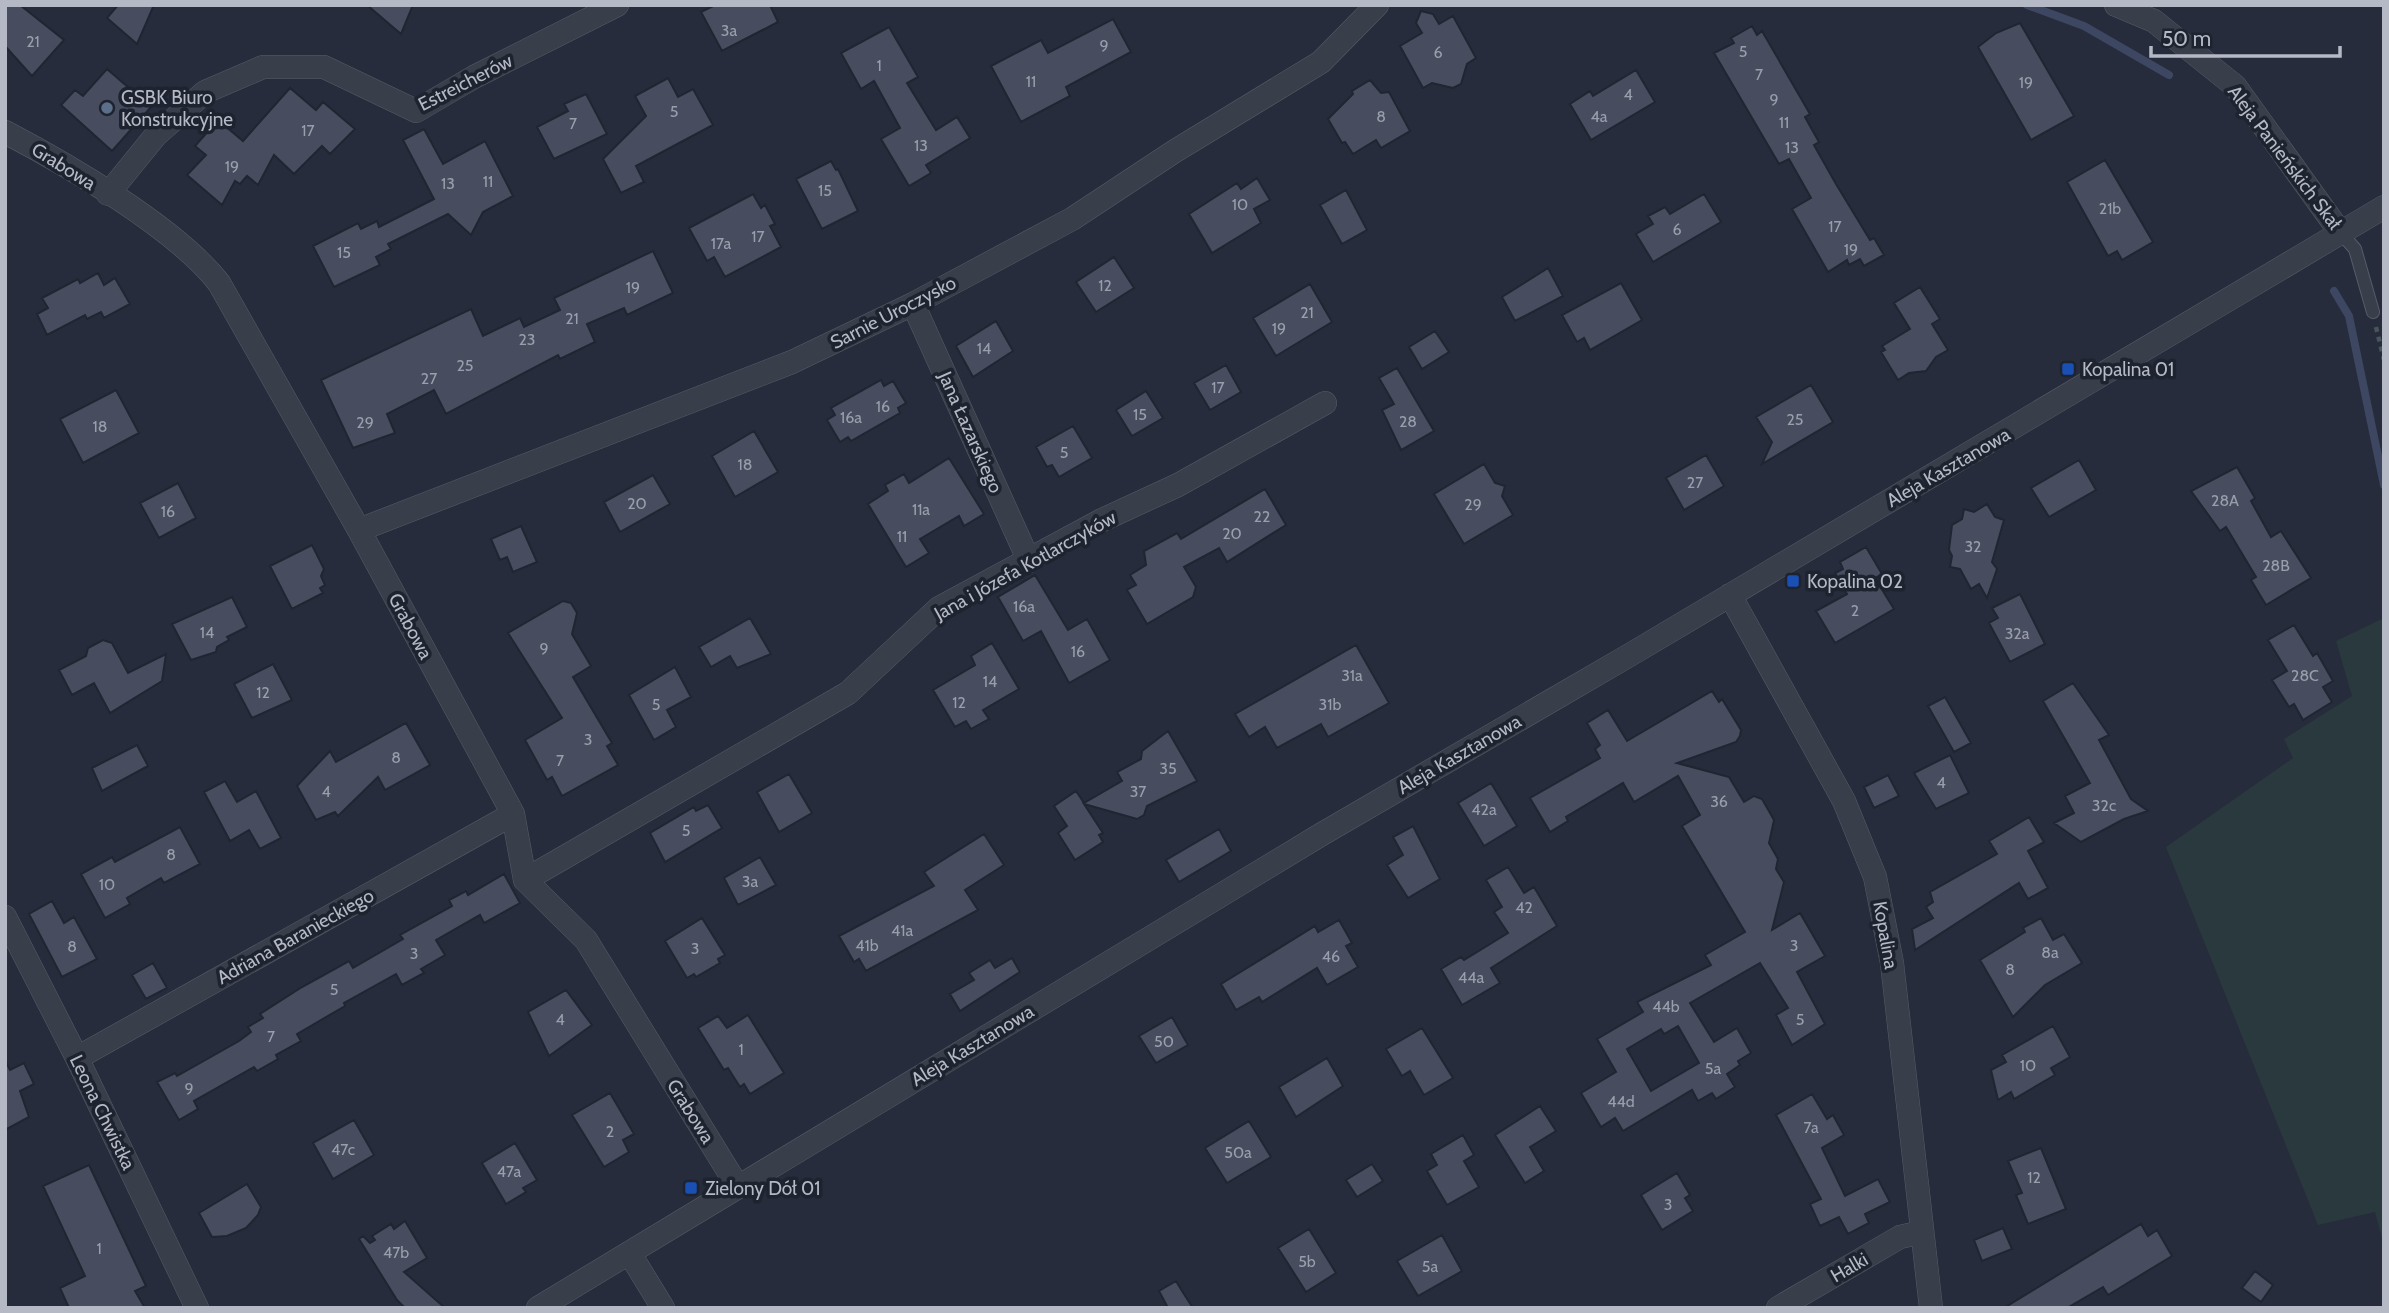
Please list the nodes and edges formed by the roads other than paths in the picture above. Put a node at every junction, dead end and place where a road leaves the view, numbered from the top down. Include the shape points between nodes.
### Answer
1 (617, 5) edge
2 (1377, 5) edge
3 (2116, 5) edge
4 (5, 132) edge
5 (108, 194) junction
6 (2384, 207) edge
7 (2340, 232) junction
8 (913, 304) junction
9 (2373, 312) road end
10 (1325, 403) dead end
11 (359, 530) junction
12 (1029, 561) junction
13 (1730, 595) junction
14 (513, 814) junction
15 (525, 880) junction
16 (5, 917) edge
17 (77, 1058) junction
18 (738, 1186) junction
19 (1922, 1232) junction
20 (630, 1254) junction
21 (197, 1308) edge
22 (538, 1308) edge
23 (663, 1308) edge
24 (1778, 1308) edge
25 (1931, 1308) edge

1 - 5 street, Estreicherów via 416,111 324,67 263,67 205,92 156,135
2 - 8 street, Sarnie Uroczysko via 1321,62 1072,219
3 - 7 street, Aleja Panieńskich Skał via 2154,21 2235,86
4 - 5 street, Grabowa
5 - 11 street, Grabowa via 186,251 219,283
6 - 7 street, Aleja Kasztanowa
7 - 9 lane, Aleja Panieńskich Skał via 2355,249
7 - 13 street, Aleja Kasztanowa
8 - 11 street, Sarnie Uroczysko via 792,362
8 - 12 street, Jana Łazarskiego
10 - 12 street, Jana i Józefa Kotlarczyków
11 - 14 street, Grabowa
12 - 15 street, Jana i Józefa Kotlarczyków via 939,608 848,693
13 - 18 street, Aleja Kasztanowa
13 - 19 street, Kopalina via 1844,801 1875,877 1892,963
14 - 15 street, Grabowa
14 - 17 street, Adriana Baranieckiego
15 - 18 street, Grabowa via 586,940
16 - 17 street, Leona Chwistka
17 - 21 street, Leona Chwistka
18 - 20 street, Aleja Kasztanowa
19 - 24 street, Halki via 1900,1237
19 - 25 street, Kopalina
20 - 22 street, Aleja Kasztanowa
20 - 23 street

